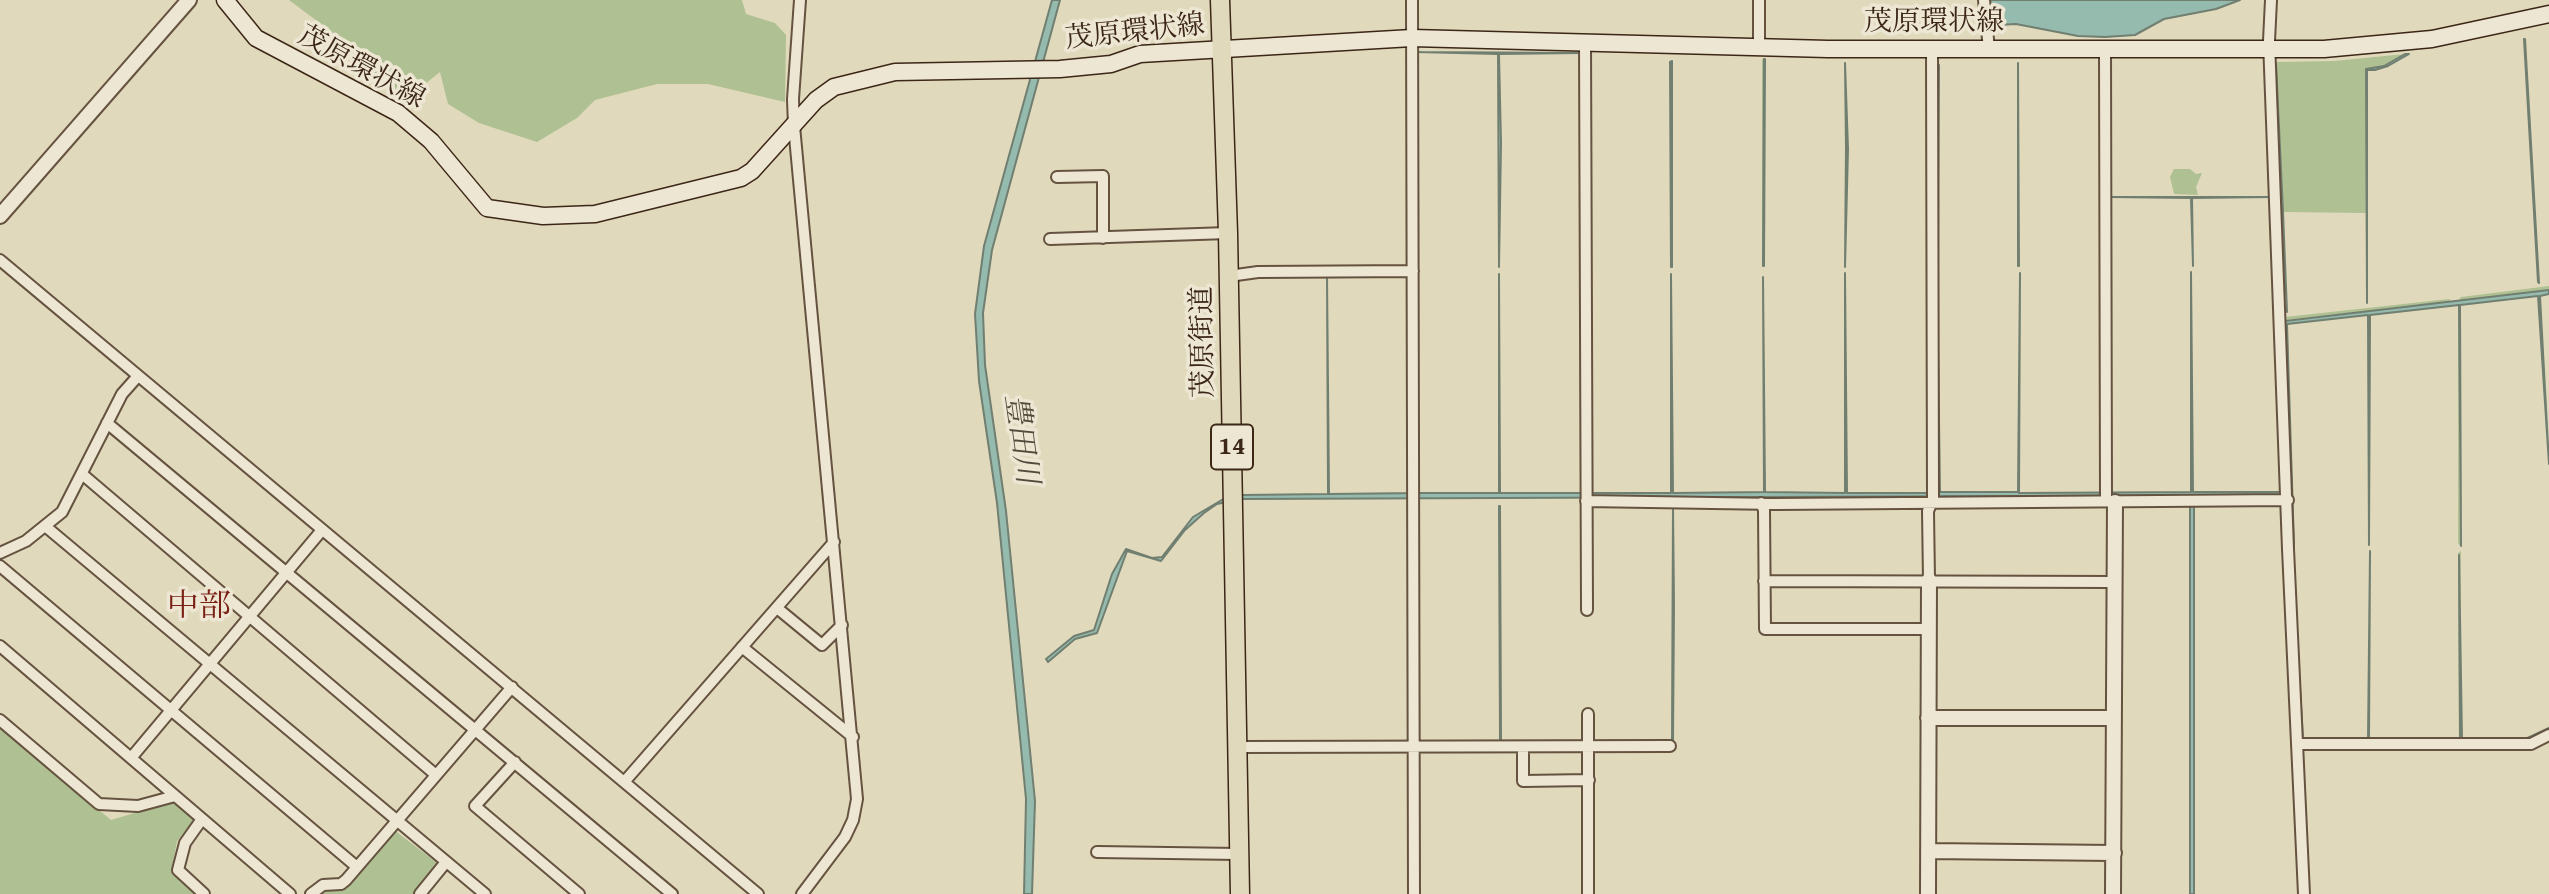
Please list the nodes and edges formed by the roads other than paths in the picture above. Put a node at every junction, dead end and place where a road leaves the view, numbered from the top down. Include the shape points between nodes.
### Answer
1 (188, 0) edge
2 (225, 0) edge
3 (800, 0) edge
4 (1220, 0) edge
5 (1412, 0) edge
6 (1759, 0) edge
7 (1984, 0) edge
8 (2271, 0) edge
9 (2549, 14) edge
10 (1412, 38) junction
11 (1585, 41) junction
12 (1759, 47) junction
13 (1932, 49) junction
14 (1989, 49) junction
15 (1223, 50) junction
16 (2105, 50) junction
17 (2270, 50) junction
18 (794, 126) junction
19 (1057, 177) dead end
20 (0, 216) edge
21 (1228, 233) junction
22 (1103, 238) junction
23 (1050, 240) dead end
24 (0, 260) edge
25 (1413, 271) junction
26 (1229, 276) junction
27 (138, 376) junction
28 (107, 423) junction
29 (82, 474) junction
30 (2288, 500) junction
31 (1586, 501) junction
32 (2110, 502) junction
33 (1761, 503) junction
34 (1931, 503) junction
35 (45, 526) junction
36 (322, 530) junction
37 (834, 542) junction
38 (0, 553) edge
39 (0, 566) edge
40 (288, 571) junction
41 (1929, 580) junction
42 (1764, 581) junction
43 (2114, 582) junction
44 (777, 608) junction
45 (1587, 610) dead end
46 (248, 618) junction
47 (842, 625) junction
48 (1928, 629) junction
49 (0, 646) edge
50 (742, 647) junction
51 (210, 664) junction
52 (512, 687) junction
53 (172, 710) junction
54 (1588, 715) dead end
55 (1928, 718) junction
56 (2114, 718) junction
57 (0, 720) edge
58 (476, 729) junction
59 (2549, 735) edge
60 (853, 737) junction
61 (2297, 744) junction
62 (1414, 746) junction
63 (1670, 746) dead end
64 (1237, 747) junction
65 (1523, 747) junction
66 (1588, 747) junction
67 (131, 758) junction
68 (514, 762) junction
69 (436, 775) junction
70 (1588, 780) junction
71 (625, 781) junction
72 (175, 796) junction
73 (202, 819) junction
74 (397, 822) junction
75 (1928, 851) junction
76 (1097, 852) dead end
77 (2114, 853) junction
78 (1239, 854) junction
79 (446, 862) junction
80 (357, 867) junction
81 (576, 893) edge
82 (204, 894) edge
83 (290, 894) edge
84 (311, 894) edge
85 (421, 894) edge
86 (485, 894) edge
87 (672, 894) edge
88 (758, 894) edge
89 (802, 894) edge
90 (1240, 894) edge
91 (1414, 894) edge
92 (1588, 894) edge
93 (1928, 894) edge
94 (2113, 894) edge
95 (2304, 894) edge

1 - 20 street
2 - 18 main road, 茂原環状線 via 256,38 398,113 431,141 486,208 495,211 543,216 595,214 741,178
3 - 18 street
4 - 15 main road, 茂原街道 / 14
5 - 10 street
6 - 12 street
7 - 14 street
8 - 17 street
9 - 17 main road, 茂原環状線 via 2432,39
10 - 11 main road, 茂原環状線
10 - 15 main road, 茂原環状線
10 - 25 street
11 - 12 main road, 茂原環状線
11 - 31 street
12 - 13 main road, 茂原環状線
13 - 14 main road, 茂原環状線
13 - 34 street
14 - 16 main road, 茂原環状線
15 - 18 main road, 茂原環状線 via 1140,54 1111,64 1059,69 895,72 834,87
15 - 21 main road, 茂原街道 / 14
16 - 17 main road, 茂原環状線
16 - 32 street
17 - 30 street
18 - 37 street
19 - 22 street via 1103,176
21 - 22 street
21 - 26 main road, 茂原街道 / 14
22 - 23 street
24 - 27 street
25 - 26 street
25 - 62 street
26 - 64 main road, 茂原街道 / 14
27 - 28 street
27 - 36 street
28 - 29 street
28 - 40 street
29 - 35 street via 62,512
29 - 46 street
30 - 32 street
30 - 61 street
31 - 33 street
31 - 45 street
32 - 34 street
32 - 43 street
33 - 34 street
33 - 42 street
34 - 41 street
35 - 38 street
35 - 51 street
36 - 40 street
36 - 52 street
37 - 44 street
37 - 47 street
39 - 53 street
40 - 46 street
40 - 58 street
41 - 42 street
41 - 43 street
41 - 48 street
42 - 48 street via 1765,629
43 - 56 street
44 - 47 street via 822,645
44 - 50 street
46 - 51 street
46 - 69 street
47 - 60 street
48 - 55 street
49 - 67 street
50 - 60 street
50 - 71 street
51 - 53 street
51 - 74 street
52 - 58 street
52 - 71 street
53 - 67 street
53 - 80 street
54 - 66 street
55 - 56 street
55 - 75 street
56 - 77 street
57 - 72 street via 99,804 138,806
58 - 68 street
58 - 69 street
59 - 61 street via 2530,744
60 - 89 street via 857,799 853,821
61 - 95 street
62 - 64 street
62 - 65 street
62 - 91 street
63 - 66 street
64 - 78 main road, 茂原街道 / 14
65 - 66 street
65 - 70 street via 1523,780
66 - 70 street
67 - 72 street
68 - 81 street via 475,806
68 - 87 street
69 - 74 street
70 - 92 street
71 - 88 street
72 - 73 street
73 - 82 street via 185,843 178,870
73 - 83 street
74 - 79 street
74 - 80 street
75 - 77 street
75 - 93 street
76 - 78 street
77 - 94 street
78 - 90 main road, 茂原街道 / 14
79 - 85 street
79 - 86 street
80 - 84 street via 341,884 323,885

